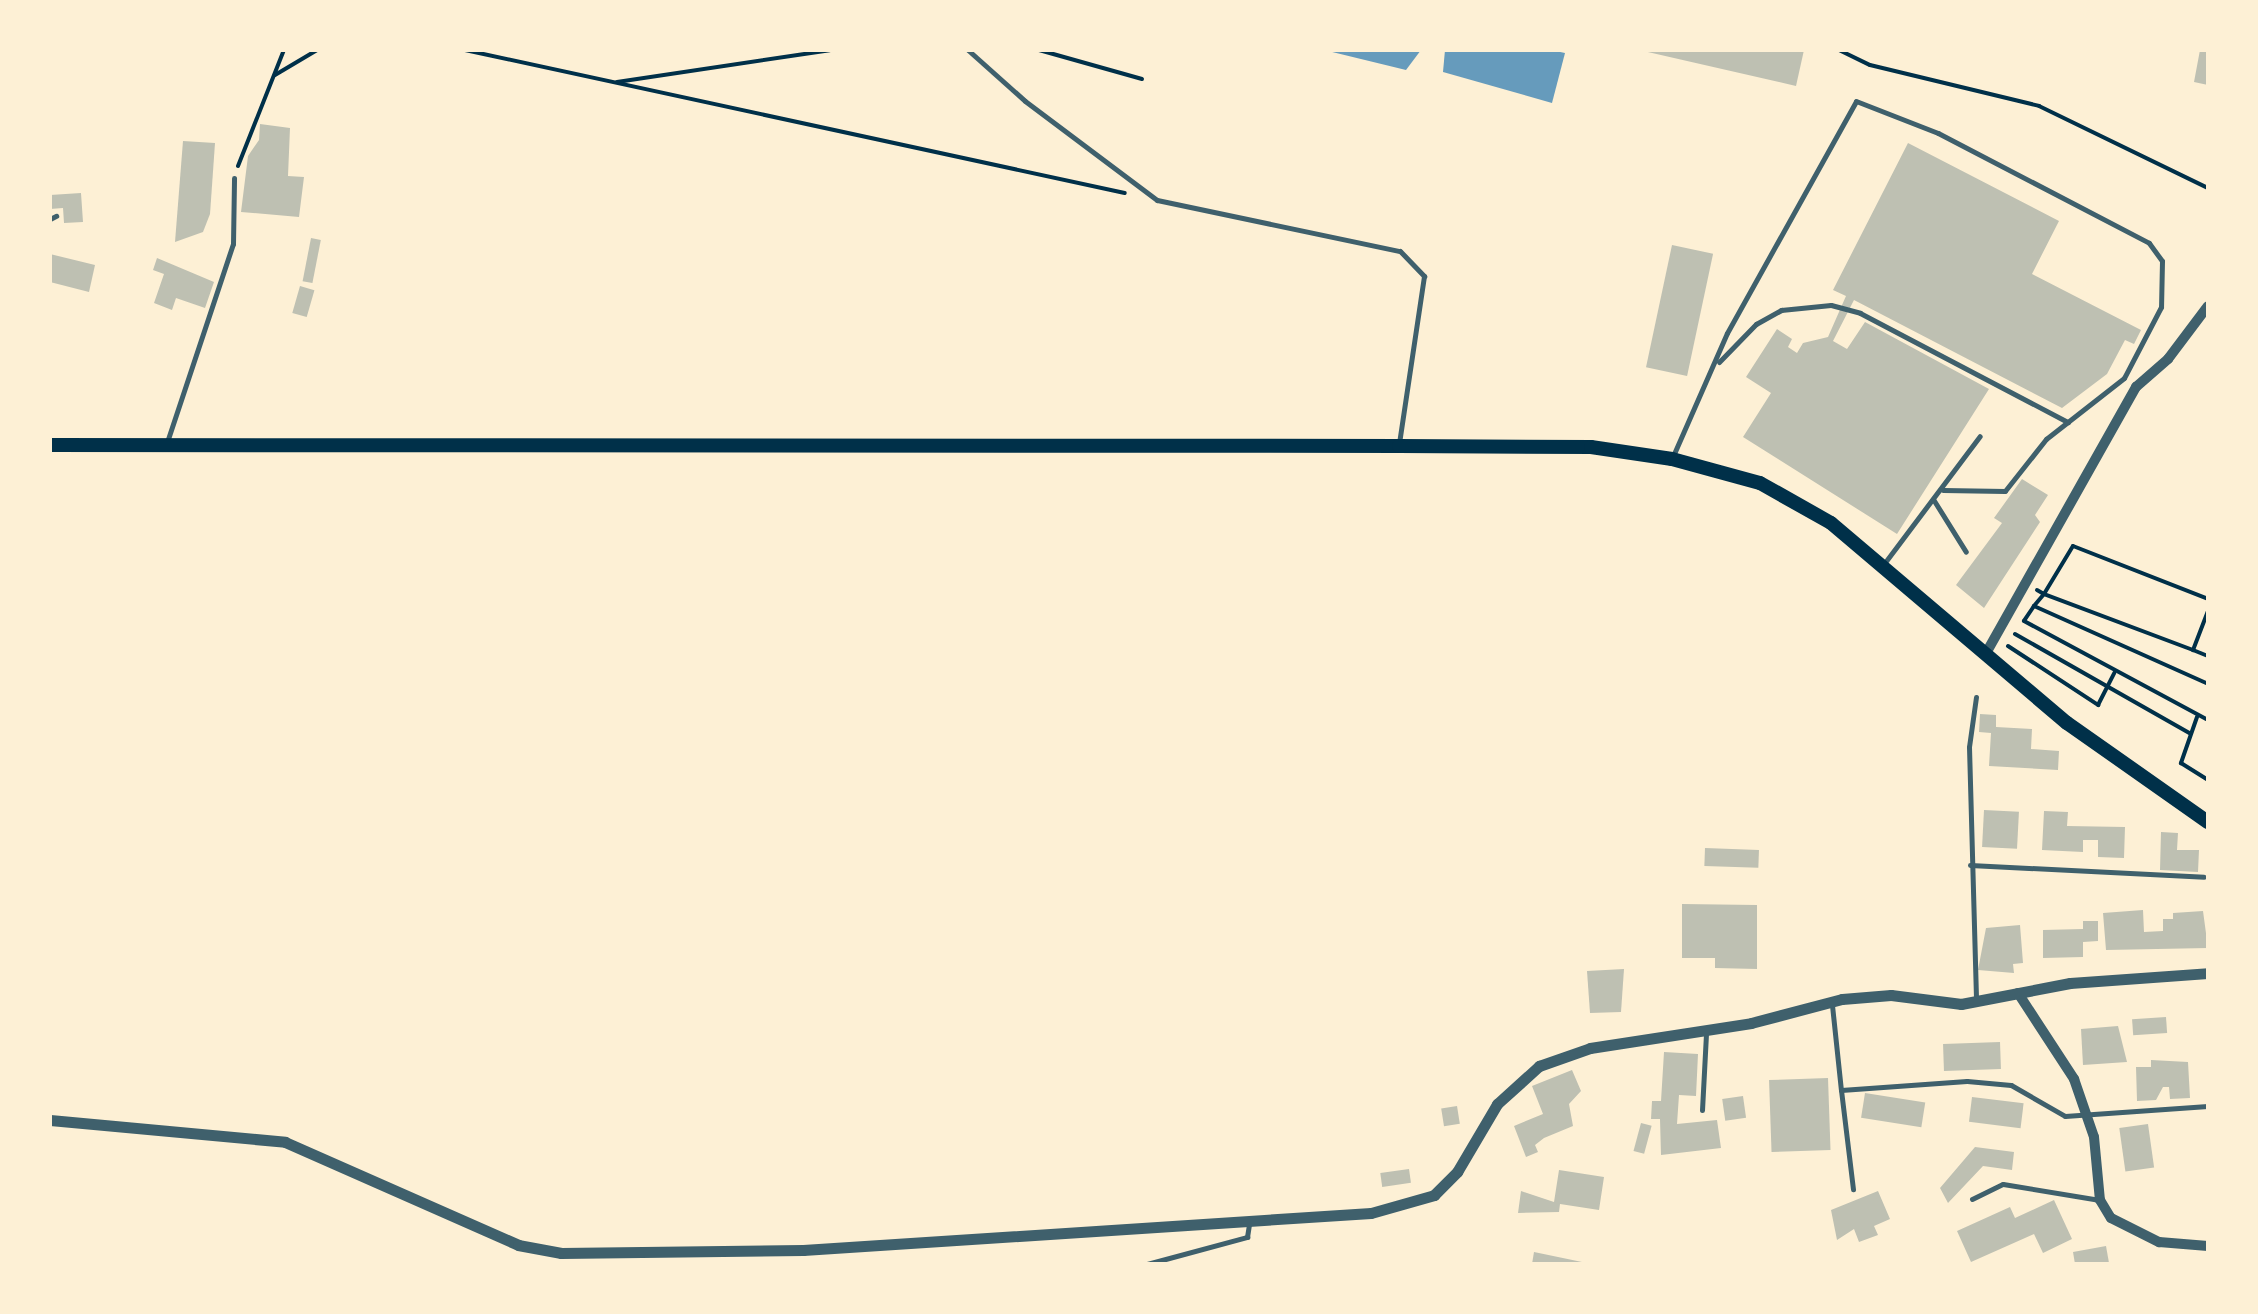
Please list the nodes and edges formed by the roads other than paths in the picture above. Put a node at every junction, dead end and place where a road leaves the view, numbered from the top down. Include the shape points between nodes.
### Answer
1 (968, 50) edge
2 (234, 178) road end
3 (2208, 306) edge
4 (1718, 364) junction
5 (2068, 422) junction
6 (1980, 436) dead end
7 (50, 445) edge
8 (166, 445) junction
9 (1399, 446) junction
10 (1672, 458) junction
11 (1943, 490) junction
12 (1932, 499) junction
13 (1966, 552) dead end
14 (1883, 565) junction
15 (1985, 655) junction
16 (1976, 697) dead end
17 (2208, 822) edge
18 (1970, 865) junction
19 (2204, 877) dead end
20 (2208, 972) edge
21 (2018, 993) junction
22 (1831, 1002) junction
23 (1976, 1002) junction
24 (1706, 1028) junction
25 (1841, 1090) junction
26 (2208, 1106) edge
27 (1702, 1110) dead end
28 (2087, 1113) junction
29 (50, 1120) edge
30 (1853, 1188) dead end
31 (1972, 1199) dead end
32 (2100, 1200) junction
33 (1250, 1218) junction
34 (2208, 1246) edge
35 (1146, 1264) edge

1 - 9 lane via 1025,102 1157,200 1400,251 1424,276
2 - 8 lane via 233,244
3 - 15 street via 2168,358 2136,386
4 - 5 lane via 1756,324 1781,310 1831,305 1860,313
4 - 5 lane via 1727,333 1856,101 1938,133 2132,234 2162,261 2161,307 2124,378
4 - 10 lane
5 - 11 lane via 2046,438 2005,491
6 - 11 lane
7 - 8 main road
8 - 9 main road
9 - 10 main road via 1591,447
10 - 14 main road via 1779,492
11 - 12 lane
12 - 13 lane
12 - 14 lane
14 - 15 main road
15 - 17 main road via 2120,764
16 - 18 lane
18 - 19 lane
18 - 23 lane
20 - 21 street
21 - 23 street
21 - 28 street via 2074,1079
22 - 23 street via 1891,995
22 - 24 street
22 - 25 lane
24 - 27 lane
24 - 33 street via 1590,1048 1539,1066 1497,1104 1457,1172 1434,1195 1402,1209
25 - 28 lane via 1967,1080 2012,1085 2065,1116
25 - 30 lane
26 - 28 lane
28 - 32 street
29 - 33 street via 285,1142 518,1245 561,1253 803,1250
31 - 32 lane via 2003,1184
32 - 34 street via 2132,1232
33 - 35 lane via 1247,1237

